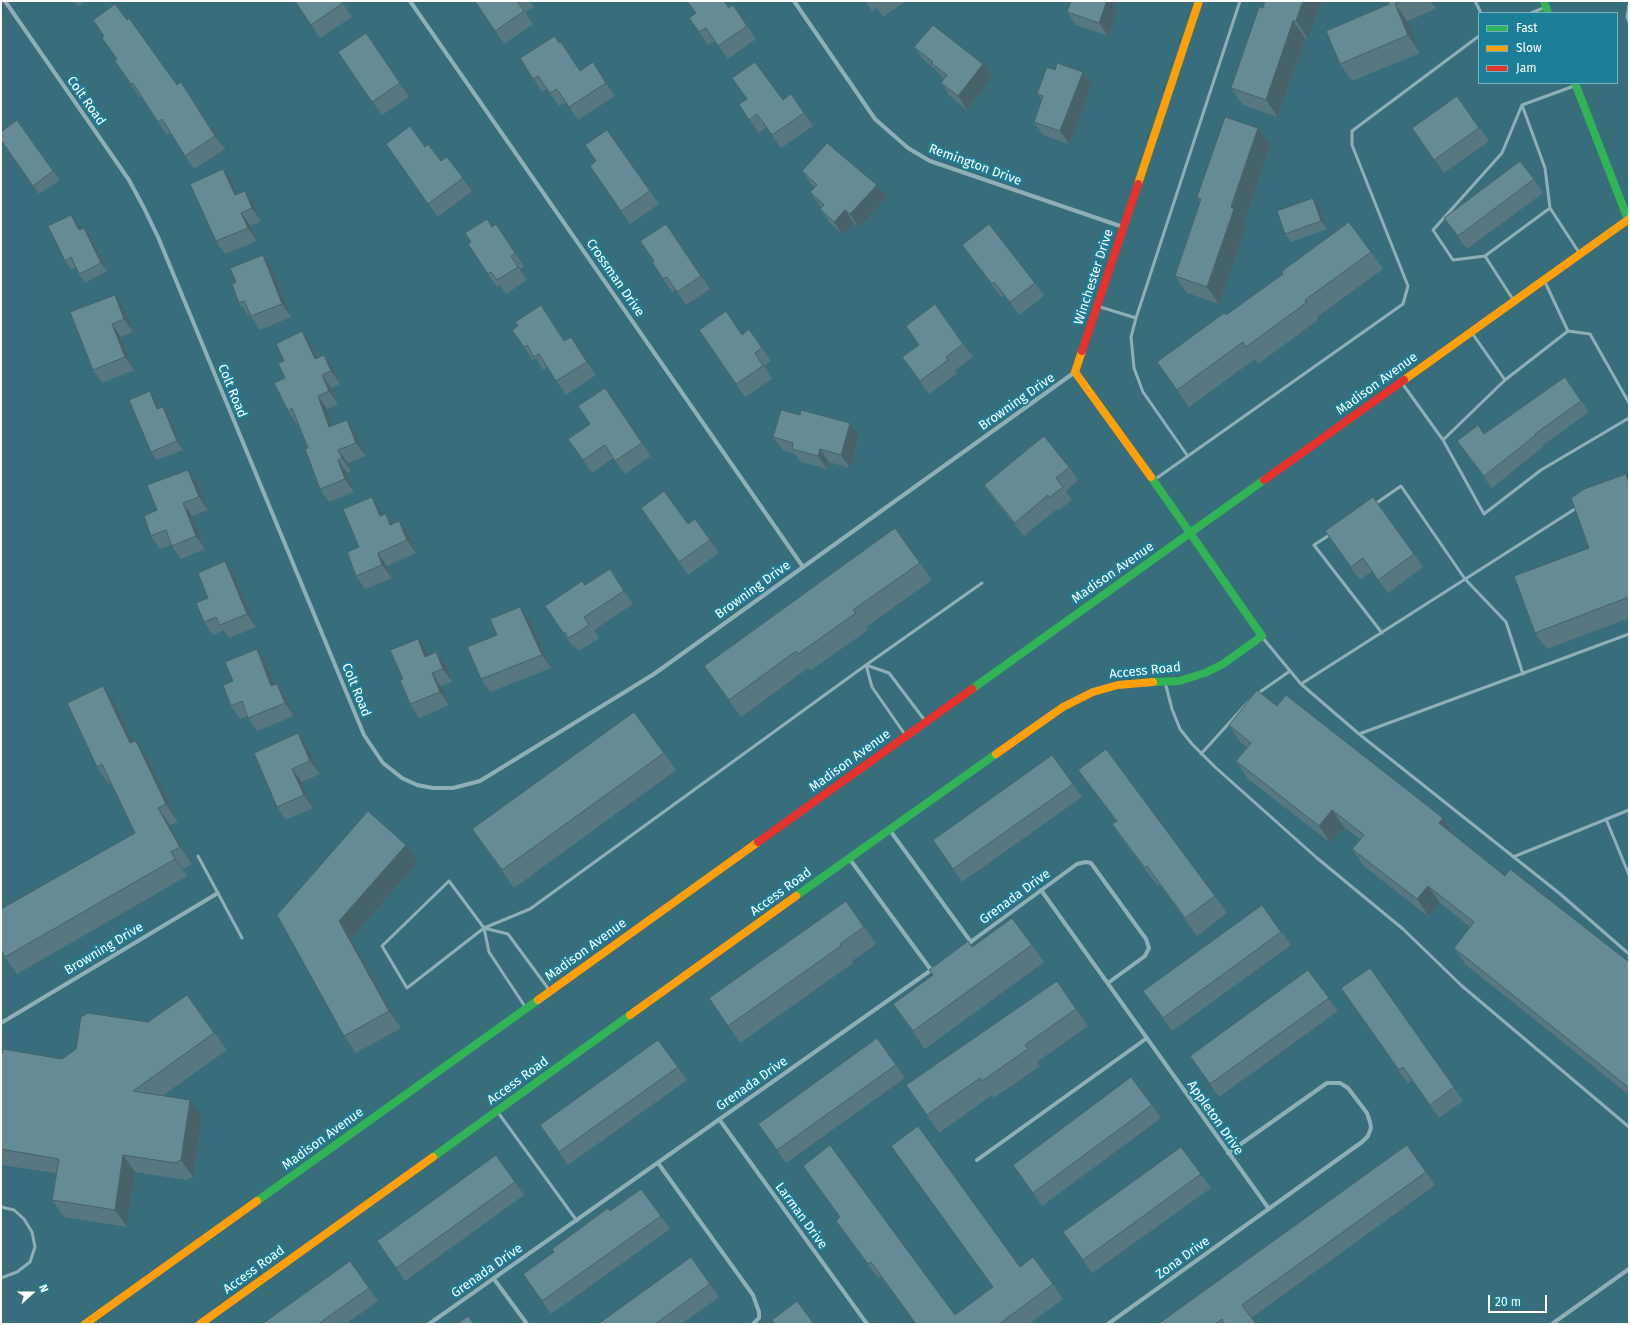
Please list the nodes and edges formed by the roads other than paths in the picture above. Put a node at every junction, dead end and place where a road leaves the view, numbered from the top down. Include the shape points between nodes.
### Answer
1 (5, 1) edge
2 (410, 1) edge
3 (794, 1) edge
4 (1199, 1) edge
5 (1240, 1) edge
6 (1476, 1) edge
7 (1629, 5) edge
8 (1546, 7) edge
9 (1628, 11) edge
10 (1481, 12) edge
11 (1534, 12) edge
12 (1629, 22) edge
13 (1478, 37) edge
14 (1576, 84) edge
15 (1522, 105) junction
16 (1550, 208) junction
17 (1629, 220) edge
18 (1123, 227) junction
19 (1580, 254) junction
20 (1485, 256) junction
21 (1544, 280) junction
22 (1514, 301) junction
23 (1097, 306) junction
24 (1136, 318) junction
25 (1568, 331) junction
26 (1471, 332) junction
27 (1075, 372) junction
28 (1505, 380) junction
29 (1401, 382) junction
30 (1629, 403) edge
31 (1629, 418) edge
32 (1443, 440) junction
33 (1187, 455) junction
34 (1153, 481) junction
35 (1582, 505) edge
36 (1370, 507) edge
37 (1191, 532) junction
38 (1333, 533) edge
39 (803, 567) junction
40 (1465, 579) junction
41 (982, 583) dead end
42 (1382, 633) junction
43 (1629, 634) edge
44 (1262, 636) junction
45 (866, 665) junction
46 (1290, 671) junction
47 (1523, 674) junction
48 (1165, 682) junction
49 (1301, 684) junction
50 (926, 722) junction
51 (1359, 734) junction
52 (906, 736) junction
53 (1201, 754) junction
54 (426, 787) joint
55 (1629, 810) edge
56 (1606, 819) junction
57 (889, 829) junction
58 (198, 856) dead end
59 (1513, 857) junction
60 (850, 858) junction
61 (1629, 875) edge
62 (1041, 890) junction
63 (218, 893) junction
64 (484, 928) junction
65 (242, 938) dead end
66 (970, 942) junction
67 (959, 950) edge
68 (1629, 954) edge
69 (937, 966) edge
70 (931, 970) junction
71 (1108, 983) junction
72 (550, 991) junction
73 (526, 1008) junction
74 (1, 1023) edge
75 (1147, 1038) junction
76 (497, 1111) junction
77 (718, 1119) junction
78 (1629, 1126) edge
79 (1228, 1153) junction
80 (976, 1160) dead end
81 (658, 1163) junction
82 (1, 1208) edge
83 (1269, 1209) junction
84 (577, 1221) junction
85 (1629, 1269) edge
86 (1, 1278) edge
87 (494, 1279) junction
88 (85, 1324) edge
89 (200, 1324) edge
90 (429, 1324) edge
91 (527, 1324) edge
92 (753, 1324) edge
93 (867, 1324) edge
94 (1109, 1324) edge
95 (1552, 1324) edge

1 - 54 street, Colt Road via 129,180 147,214 364,735 383,763 402,778
2 - 39 street, Crossman Drive
3 - 18 street, Remington Drive via 875,119 908,148 930,161
4 - 18 main road, Winchester Drive
5 - 24 lane
6 - 10 lane
7 - 9 lane
8 - 11 lane
9 - 12 lane
13 - 33 lane via 1352,131 1352,145 1408,286 1403,304
14 - 15 lane
14 - 17 main road
15 - 16 lane via 1545,168
15 - 20 lane via 1502,153 1433,230 1453,260
16 - 19 lane
16 - 20 lane
17 - 19 main road, Madison Avenue
18 - 23 main road, Winchester Drive
19 - 21 main road, Madison Avenue
20 - 22 lane
21 - 22 main road, Madison Avenue
21 - 25 lane
22 - 26 main road, Madison Avenue
23 - 24 lane
23 - 27 main road, Winchester Drive
24 - 33 lane via 1131,337 1134,368 1143,392
25 - 28 lane
25 - 30 lane via 1590,334
26 - 28 lane
26 - 29 main road, Madison Avenue
27 - 34 main road
27 - 39 street, Browning Drive
28 - 32 lane
29 - 32 lane
29 - 37 main road, Madison Avenue
31 - 32 lane via 1541,470 1484,514
33 - 34 lane
34 - 37 main road
35 - 40 lane
36 - 40 lane via 1401,486
37 - 44 main road
37 - 50 main road, Madison Avenue
38 - 42 lane via 1314,545
39 - 54 street, Browning Drive via 654,674 492,774 461,787
40 - 42 lane
40 - 47 lane via 1506,622
41 - 45 lane
42 - 49 lane
43 - 47 lane
44 - 46 lane
44 - 48 main road, Access Road via 1212,670 1192,678
45 - 50 lane via 889,673
45 - 52 lane via 872,687
45 - 64 lane via 530,909
46 - 49 lane
46 - 53 lane via 1245,704
47 - 51 lane
48 - 53 lane via 1180,729
48 - 57 main road, Access Road via 1118,685 1070,702
49 - 51 lane
50 - 52 main road, Madison Avenue
51 - 59 lane
52 - 72 main road, Madison Avenue
53 - 78 lane via 1317,858 1403,929 1462,986
55 - 56 lane
56 - 59 lane
56 - 61 lane
57 - 60 main road, Access Road
57 - 66 street
58 - 63 lane
59 - 68 lane
60 - 70 street
60 - 76 main road, Access Road
62 - 66 street, Grenada Drive
62 - 71 street, Appleton Drive
62 - 71 street, Grenada Drive via 1077,864 1091,864 1146,939 1149,948 1145,956
63 - 65 lane
63 - 74 street, Browning Drive
64 - 64 lane via 407,988 382,946 449,881
64 - 72 lane via 508,934
64 - 73 lane via 489,952
66 - 67 street, Grenada Drive
69 - 70 street, Grenada Drive
70 - 77 street, Grenada Drive
71 - 75 street, Appleton Drive
72 - 73 main road, Madison Avenue
73 - 88 main road, Madison Avenue
75 - 79 street, Appleton Drive
75 - 80 street
76 - 84 lane
76 - 89 main road, Access Road
77 - 81 street, Grenada Drive
77 - 93 street, Larman Drive
79 - 83 street, Appleton Drive
79 - 83 street, Zona Drive via 1327,1083 1340,1083 1348,1088 1367,1113 1371,1128 1366,1139
81 - 84 street, Grenada Drive
81 - 92 street via 753,1295 759,1312 759,1318
82 - 86 lane via 14,1210 24,1219 32,1232 35,1247 30,1262 17,1272
83 - 94 street, Zona Drive
84 - 87 street, Grenada Drive
85 - 95 street
87 - 90 street, Grenada Drive
87 - 91 street

